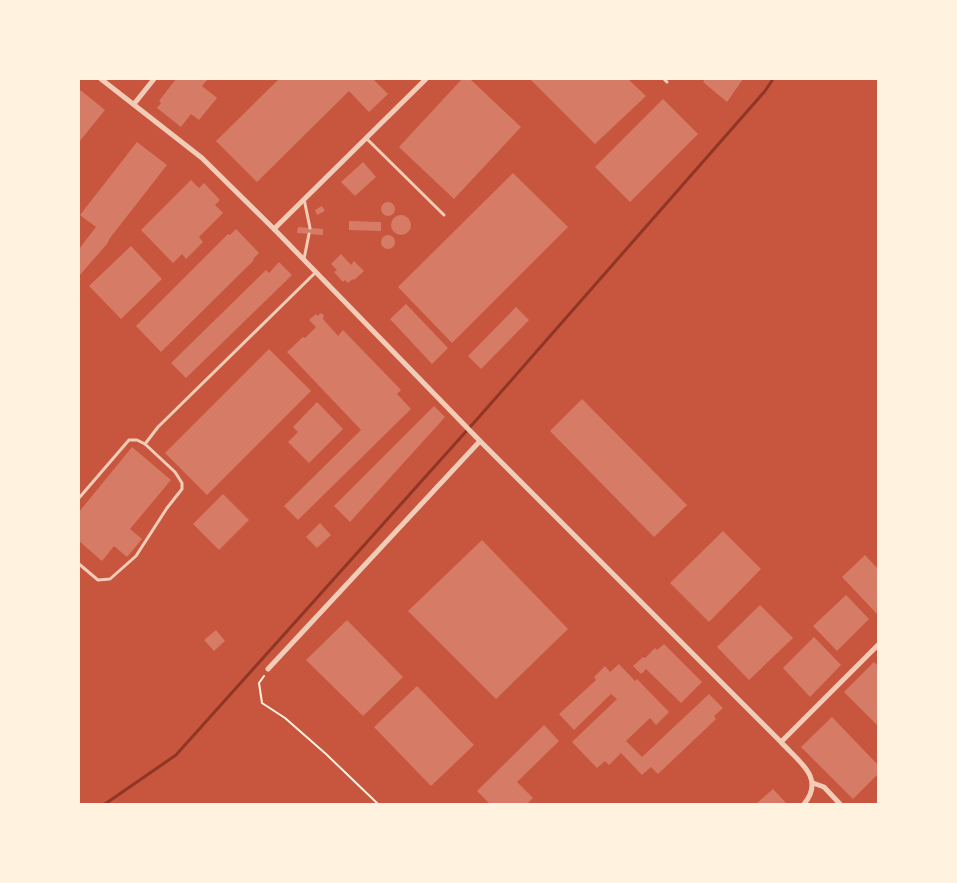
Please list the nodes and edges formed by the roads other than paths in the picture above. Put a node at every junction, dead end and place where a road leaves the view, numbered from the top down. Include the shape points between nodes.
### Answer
1 (101, 79) edge
2 (154, 79) edge
3 (426, 79) edge
4 (664, 79) edge
5 (667, 82) dead end
6 (134, 104) junction
7 (366, 138) junction
8 (304, 199) junction
9 (444, 215) dead end
10 (310, 228) dead end
11 (274, 229) junction
12 (309, 234) dead end
13 (304, 260) junction
14 (315, 272) junction
15 (478, 438) junction
16 (145, 444) junction
17 (79, 498) edge
18 (79, 564) edge
19 (878, 645) edge
20 (268, 669) road end
21 (781, 742) junction
22 (813, 783) junction
23 (804, 804) edge
24 (840, 804) edge

1 - 6 street
2 - 6 street
3 - 7 street
4 - 5 lane
6 - 11 street via 202,158
7 - 8 street
7 - 9 lane
8 - 10 lane
8 - 11 street
11 - 13 street
12 - 13 lane
13 - 14 street
14 - 15 street
14 - 16 lane
15 - 20 street
15 - 21 street
16 - 17 lane via 129,440
16 - 18 lane via 175,472 182,489 136,556 110,579 98,580
19 - 21 street
21 - 22 street
22 - 23 street
22 - 24 street via 824,787

